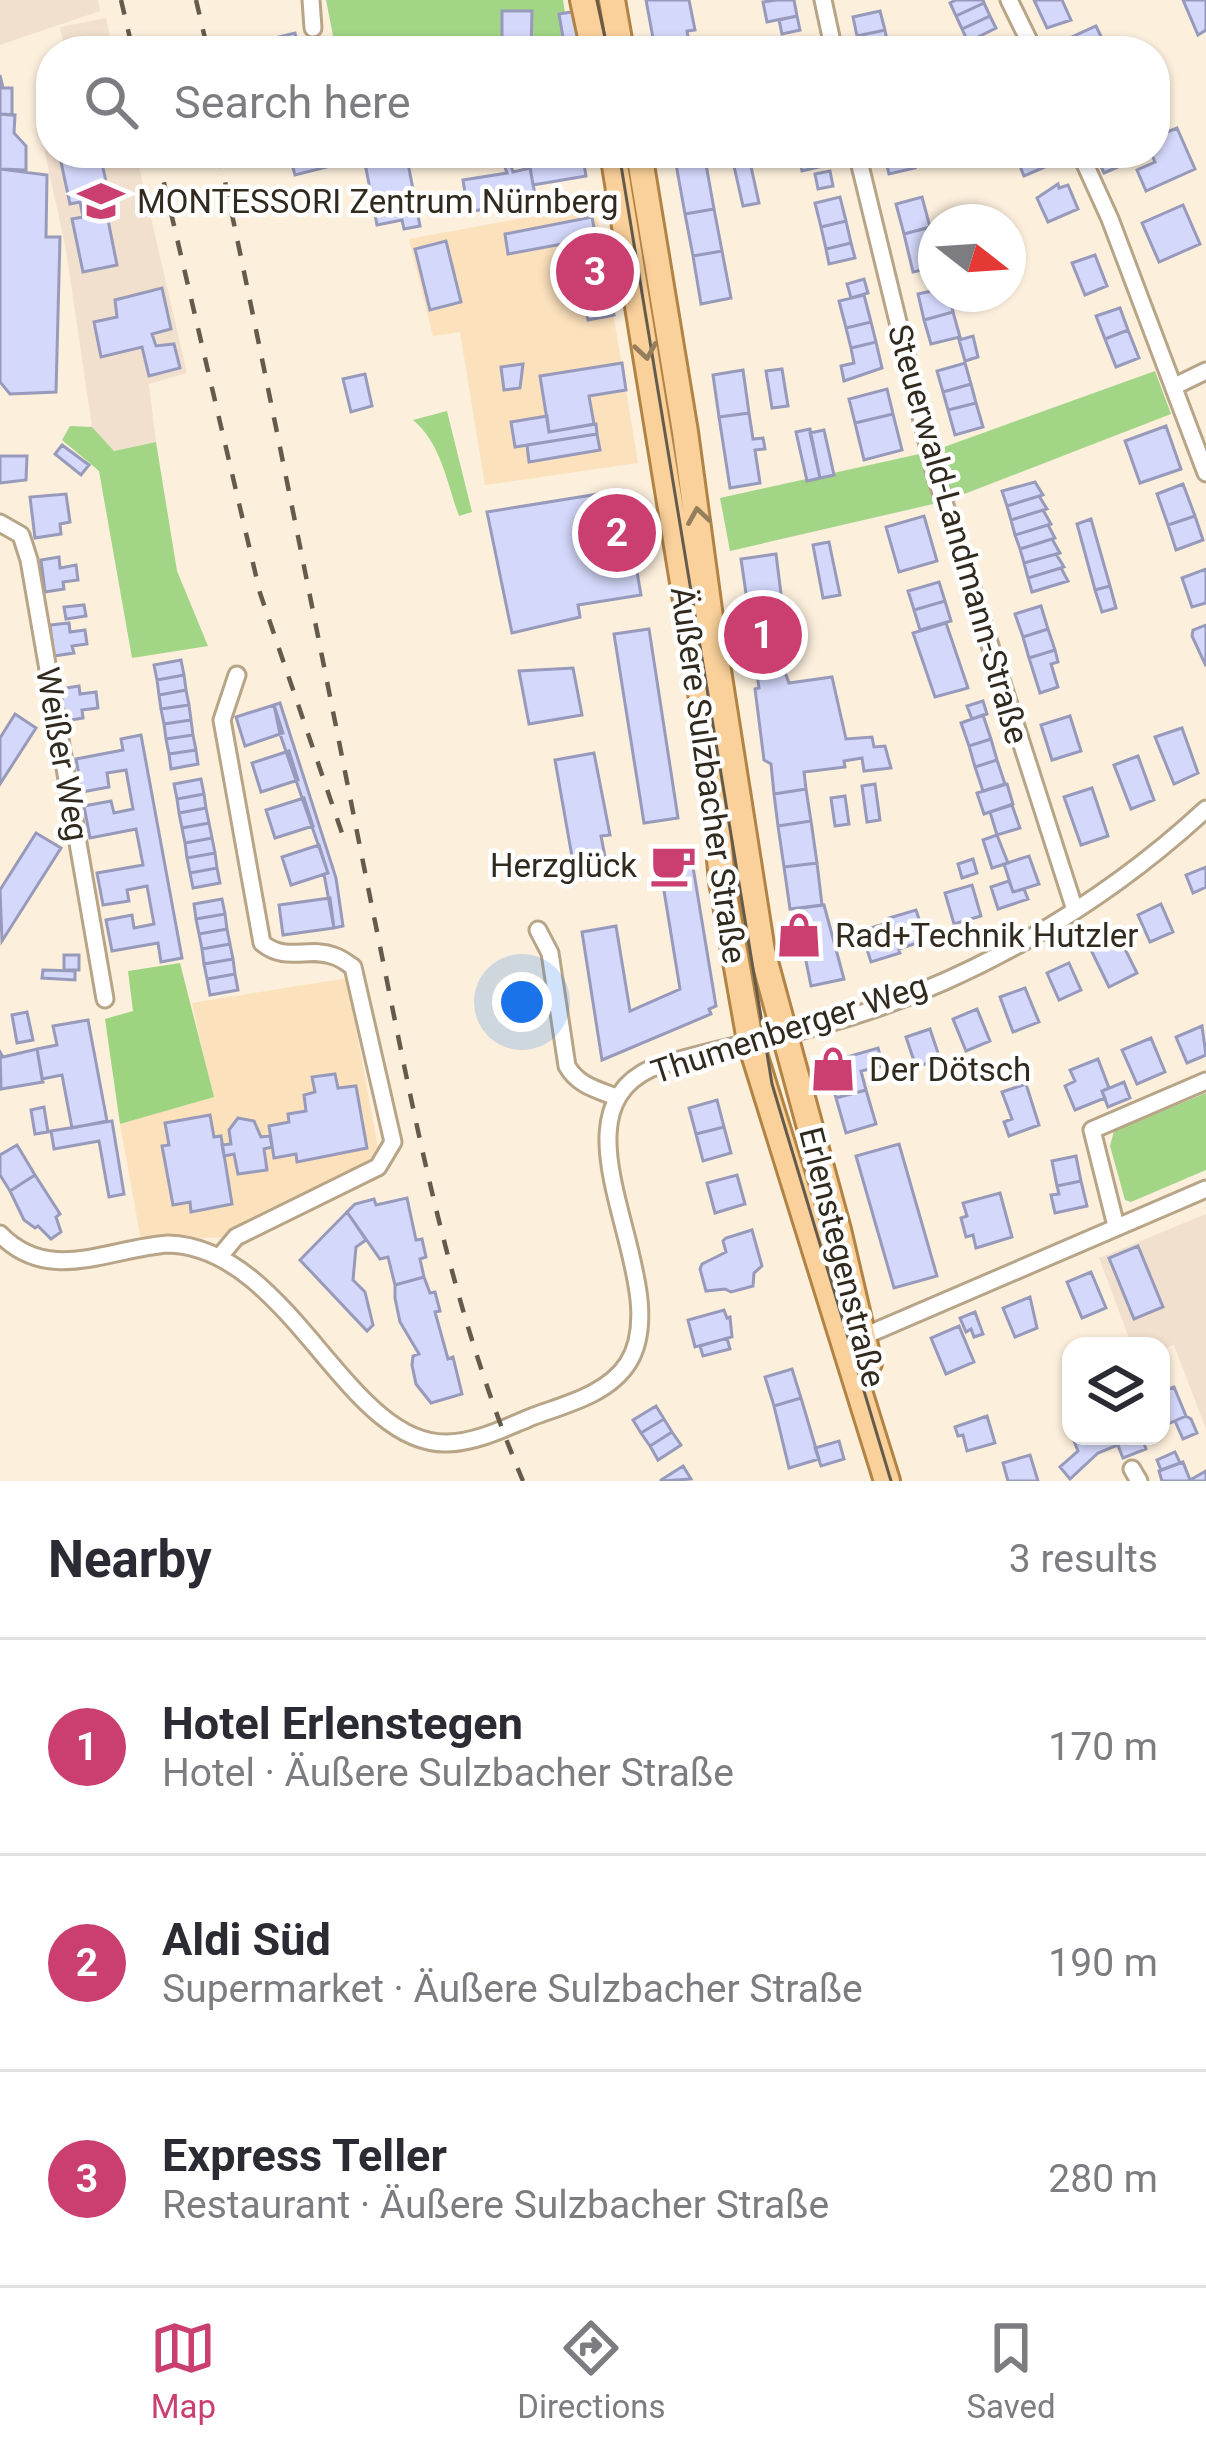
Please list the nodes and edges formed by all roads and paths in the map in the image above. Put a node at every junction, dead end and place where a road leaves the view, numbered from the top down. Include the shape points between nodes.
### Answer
1 (311, 0) edge
2 (583, 0) edge
3 (612, 0) edge
4 (823, 0) edge
5 (1009, 0) edge
6 (314, 28) dead end
7 (591, 36) edge
8 (618, 36) edge
9 (831, 36) edge
10 (1027, 36) edge
11 (620, 168) edge
12 (637, 168) edge
13 (861, 168) edge
14 (1088, 168) edge
15 (634, 201) junction
16 (1206, 370) edge
17 (1175, 386) junction
18 (1206, 472) edge
19 (0, 523) edge
20 (237, 674) dead end
21 (1206, 809) edge
22 (1076, 910) junction
23 (538, 930) dead end
24 (106, 999) dead end
25 (782, 1034) junction
26 (750, 1041) junction
27 (1206, 1081) edge
28 (616, 1097) junction
29 (1206, 1189) edge
30 (1116, 1226) junction
31 (0, 1234) edge
32 (221, 1255) junction
33 (854, 1340) junction
34 (886, 1481) edge
35 (903, 1481) edge

1 - 6 street
2 - 7 main road
3 - 8 main road
4 - 9 street
5 - 10 street
11 - 15 main road, Äußere Sulzbacher Straße
12 - 15 main road, Äußere Sulzbacher Straße
13 - 22 street, Steuerwald-Landmann-Straße via 935,474
14 - 17 street
25 -> 15 main road, Äußere Sulzbacher Straße via 744,840 697,505
15 -> 26 main road, Äußere Sulzbacher Straße
16 - 17 street
17 - 18 street
19 - 24 street, Weißer Weg via 21,535 29,560
20 - 32 street via 222,720 262,943 274,953 331,954 353,967 393,1142 378,1166 236,1237
21 - 22 street, Thumenberger Weg
22 - 25 street, Thumenberger Weg via 895,1001
23 - 28 street via 550,952 567,1066 586,1086
25 - 26 street, Thumenberger Weg
25 - 33 main road, Erlenstegenstraße via 832,1208
26 - 28 street, Thumenberger Weg via 652,1068
26 - 33 main road, Erlenstegenstraße
27 - 30 street via 1093,1130
28 - 32 street, Thumenberger Weg via 609,1145 640,1328 625,1368 586,1396 470,1439 446,1443 404,1433
29 - 30 street
30 - 33 street
31 - 32 street via 54,1263 168,1244
33 - 34 main road, Erlenstegenstraße
33 - 35 main road, Erlenstegenstraße

